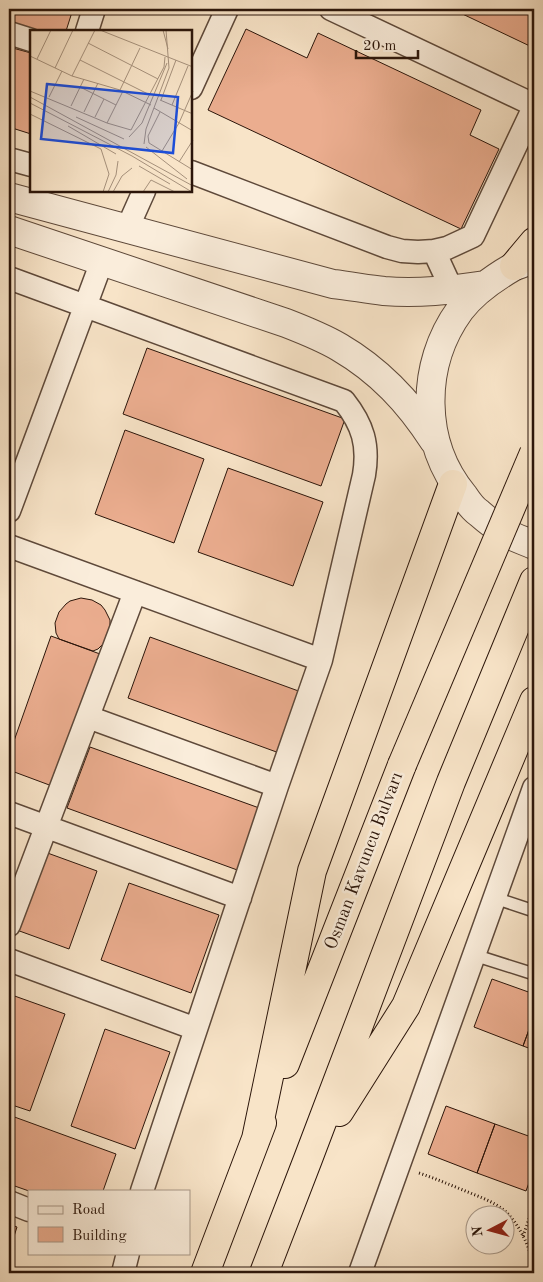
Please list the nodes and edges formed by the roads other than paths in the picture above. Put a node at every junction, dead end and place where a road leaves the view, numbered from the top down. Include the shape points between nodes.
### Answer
1 (94, 9) edge
2 (227, 9) edge
3 (331, 9) edge
4 (87, 30) edge
5 (9, 33) edge
6 (30, 40) edge
7 (192, 86) edge
8 (534, 106) edge
9 (9, 159) edge
10 (30, 165) edge
11 (192, 172) edge
12 (144, 192) edge
13 (9, 197) edge
14 (37, 198) edge
15 (127, 229) junction
16 (9, 230) edge
17 (534, 242) edge
18 (434, 251) junction
19 (102, 261) junction
20 (524, 263) edge
21 (9, 278) edge
22 (485, 285) junction
23 (452, 290) junction
24 (85, 306) junction
25 (434, 441) junction
26 (534, 453) edge
27 (453, 484) junction
28 (9, 511) edge
29 (534, 545) edge
30 (9, 546) edge
31 (534, 581) edge
32 (135, 592) junction
33 (321, 660) junction
34 (534, 702) edge
35 (88, 717) junction
36 (277, 786) junction
37 (534, 788) edge
38 (9, 814) edge
39 (46, 827) junction
40 (240, 898) junction
41 (495, 898) junction
42 (534, 911) edge
43 (9, 924) edge
44 (474, 954) junction
45 (9, 960) edge
46 (534, 974) edge
47 (196, 1029) junction
48 (256, 1139) junction
49 (308, 1159) junction
50 (142, 1190) edge
51 (9, 1202) edge
52 (28, 1210) edge
53 (128, 1254) edge
54 (124, 1273) edge
55 (205, 1273) edge
56 (264, 1273) edge
57 (360, 1273) edge

1 - 4 street
2 - 7 street
3 - 8 street
5 - 6 street
8 - 18 street via 473,236
9 - 10 street
11 - 18 street via 387,247 402,251
12 - 15 street
13 - 14 street
14 - 15 street
15 - 23 street via 333,284 386,291
16 - 19 street
17 - 20 highway
18 - 23 street
19 - 24 street
19 - 25 street via 286,322 318,336 369,367 392,387
20 - 22 street
21 - 24 street
22 - 23 street
22 - 25 street via 461,310 443,339 432,372 429,407
24 - 28 street
24 - 33 street via 344,401 353,412 364,437 366,463
25 - 27 street
26 - 48 highway, Osman Kavuncu Bulvarı, bridge via 402,765
27 - 29 street via 477,512 507,534
27 - 48 highway via 312,871
30 - 32 street
31 - 49 highway via 451,782
32 - 33 street
32 - 35 street
33 - 36 street
34 - 49 highway via 406,1006
35 - 36 street
35 - 39 street
36 - 40 street
37 - 41 street
38 - 39 street
39 - 40 street
39 - 43 street
40 - 47 street
41 - 42 lane
41 - 44 street
44 - 46 lane
44 - 57 street
45 - 47 street
47 - 50 street
48 - 55 highway, Osman Kavuncu Bulvarı
49 - 56 highway
51 - 52 street
53 - 54 street

